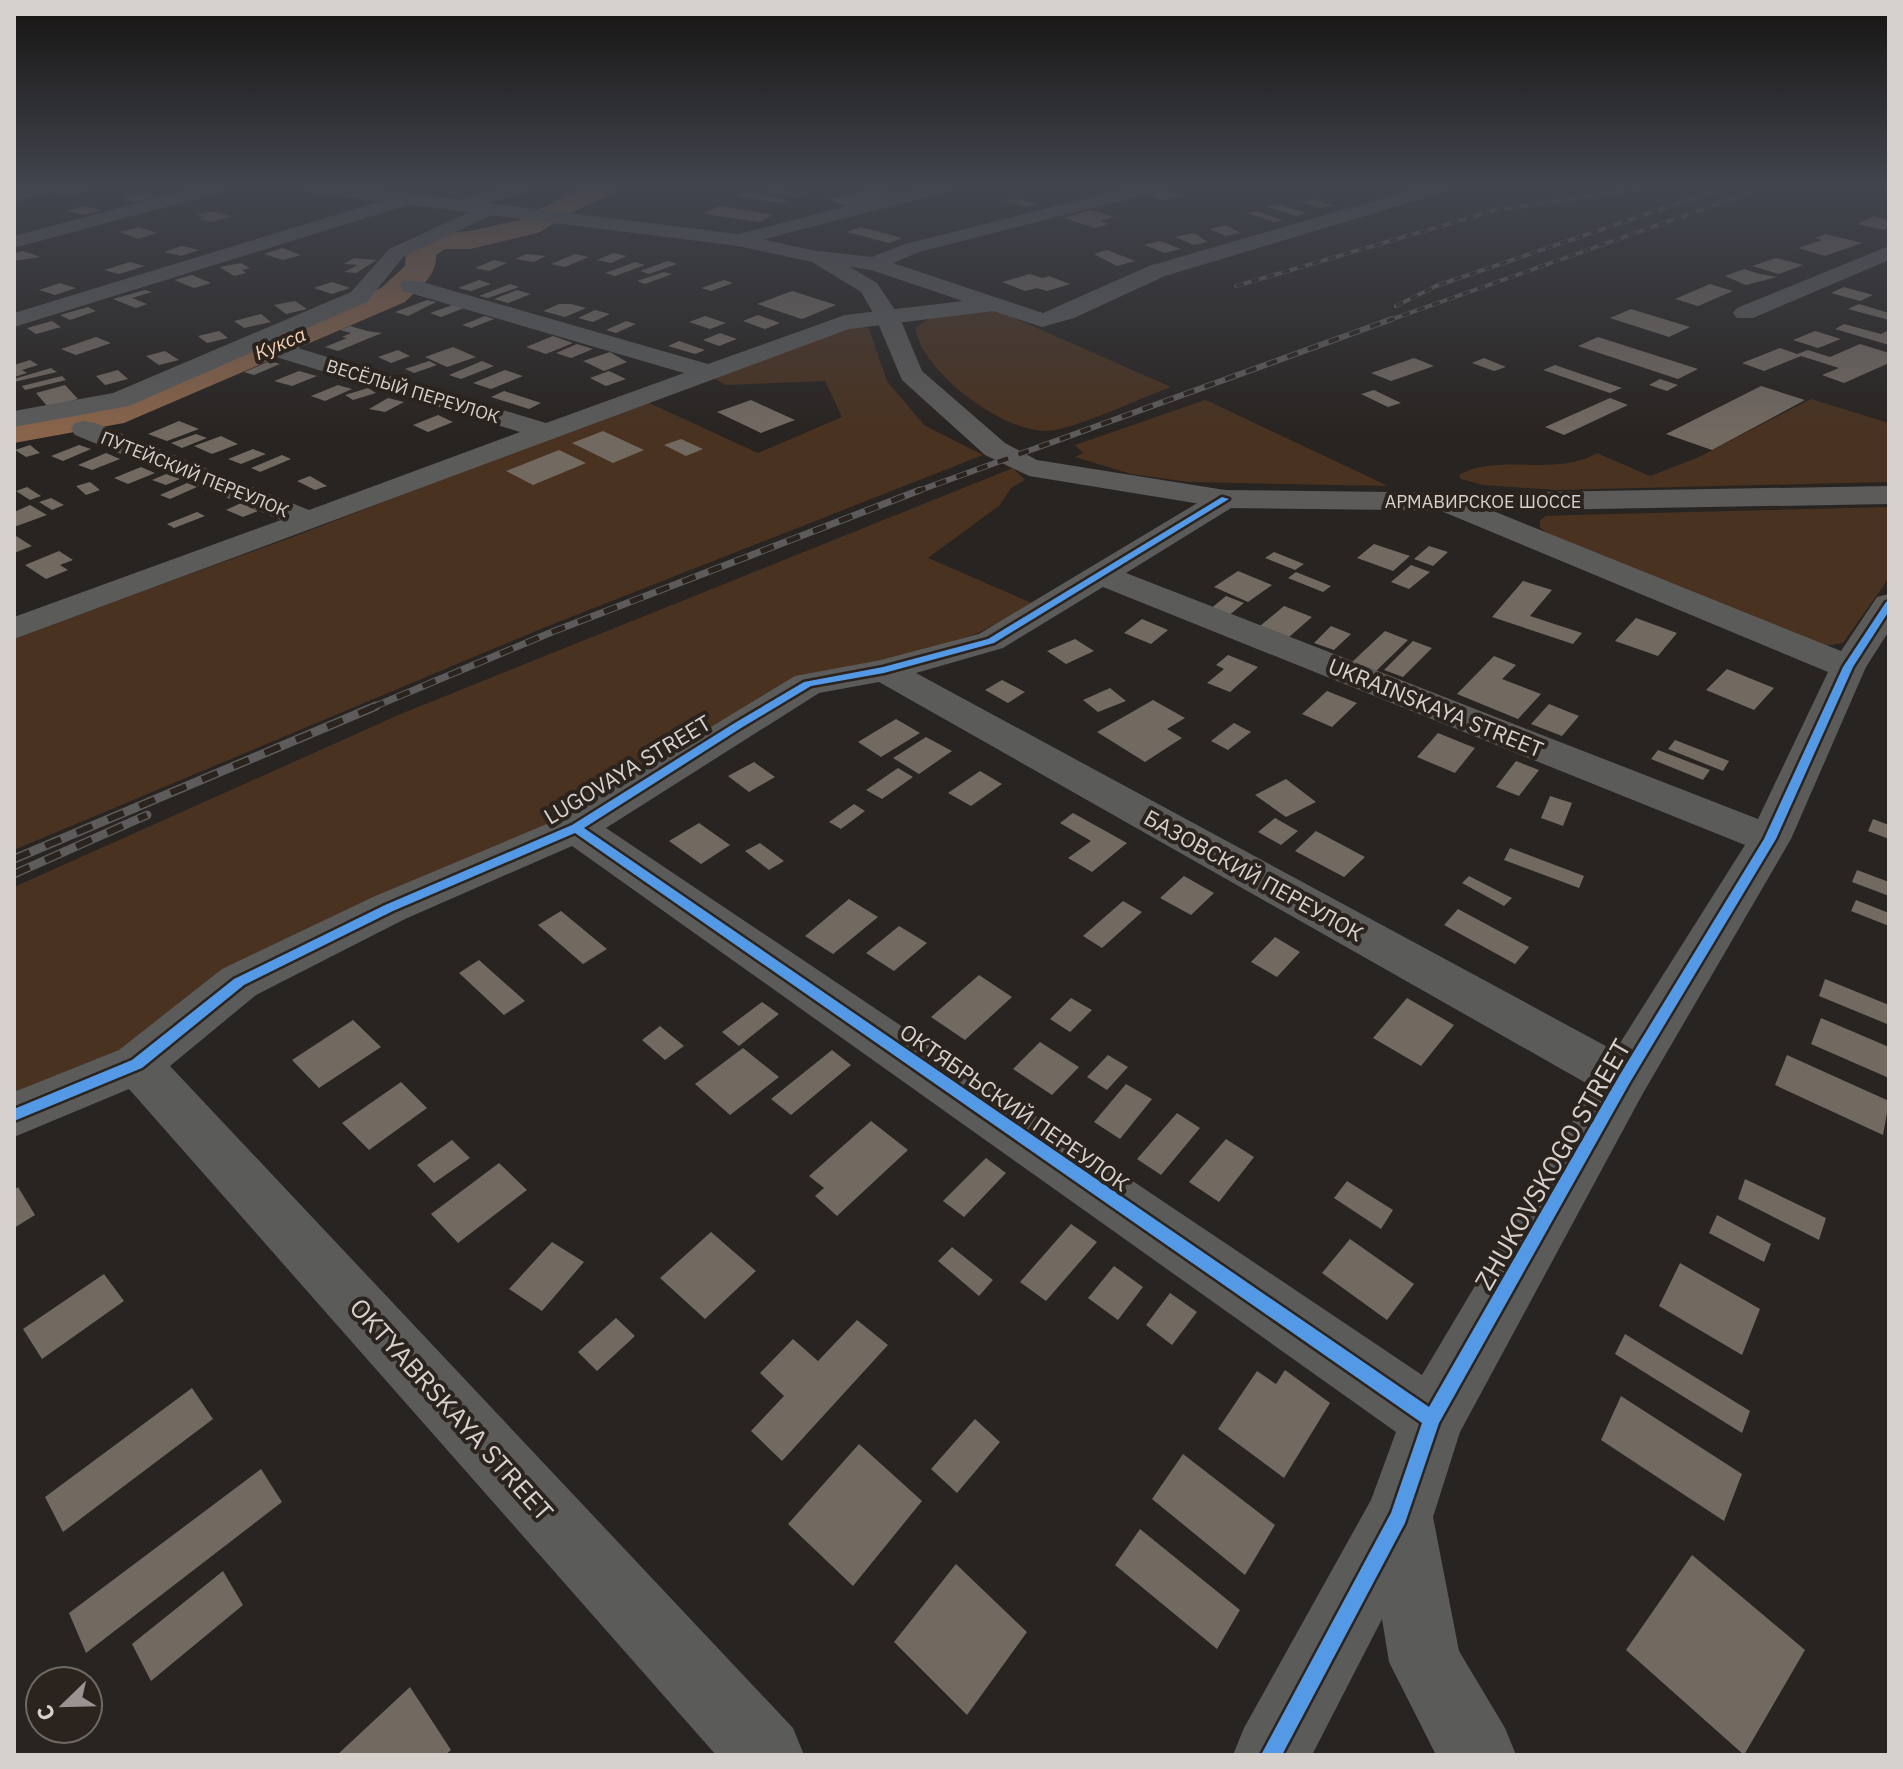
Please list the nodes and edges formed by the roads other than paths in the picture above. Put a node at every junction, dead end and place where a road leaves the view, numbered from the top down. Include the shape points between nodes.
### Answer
1 (181, 269) edge
2 (383, 269) edge
3 (838, 269) edge
4 (888, 269) edge
5 (1165, 269) edge
6 (1850, 269) edge
7 (411, 286) dead end
8 (998, 304) junction
9 (1745, 313) dead end
10 (887, 316) junction
11 (14, 320) edge
12 (282, 351) dead end
13 (705, 371) junction
14 (14, 419) edge
15 (85, 429) dead end
16 (544, 431) junction
17 (1889, 495) edge
18 (1225, 499) junction
19 (1445, 502) junction
20 (305, 519) junction
21 (1101, 575) junction
22 (14, 594) edge
23 (1889, 604) edge
24 (50, 615) junction
25 (14, 629) edge
26 (1848, 667) junction
27 (884, 670) junction
28 (576, 828) junction
29 (1770, 839) junction
30 (137, 1064) junction
31 (1624, 1080) junction
32 (14, 1115) edge
33 (1432, 1419) junction
34 (1399, 1517) junction
35 (766, 1755) edge
36 (1271, 1755) edge
37 (1478, 1755) edge

1 - 11 street
2 - 14 street via 359,297 120,400
3 - 10 main road, АРМАВИРСКОЕ ШОССЕ via 869,288
4 - 8 street, АРМАВИРСКОЕ ШОССЕ
5 - 8 street, АРМАВИРСКОЕ ШОССЕ via 1042,320
6 - 9 street
7 - 13 street
8 - 10 street
10 - 13 street via 845,322
10 - 18 main road, АРМАВИРСКОЕ ШОССЕ via 911,375 995,449 1029,467
12 - 16 street, ВЕСЁЛЫЙ ПЕРЕУЛОК
13 - 16 street
15 - 20 street, ПУТЕЙСКИЙ ПЕРЕУЛОК
16 - 20 street
17 - 19 main road, АРМАВИРСКОЕ ШОССЕ
18 - 19 main road, АРМАВИРСКОЕ ШОССЕ
18 - 21 street, LUGOVAYA STREET
19 - 26 street
20 - 24 street
21 - 27 street, LUGOVAYA STREET via 991,641
21 - 29 street, UKRAINSKAYA STREET
22 - 24 street
23 - 26 street, ZHUKOVSKOGO STREET
24 - 25 street
26 - 29 street, ZHUKOVSKOGO STREET
27 - 28 street, LUGOVAYA STREET via 808,684
27 - 31 street, БАЗОВСКИЙ ПЕРЕУЛОК
28 - 30 street, LUGOVAYA STREET via 389,908 239,982
28 - 33 street, ОКТЯБРЬСКИЙ ПЕРЕУЛОК
29 - 31 street, ZHUKOVSKOGO STREET
30 - 32 street, LUGOVAYA STREET
30 - 35 street, OKTYABRSKAYA STREET
31 - 33 street, ZHUKOVSKOGO STREET
33 - 34 street, ZHUKOVSKOGO STREET
34 - 36 street, ZHUKOVSKOGO STREET
34 - 37 street via 1425,1662

